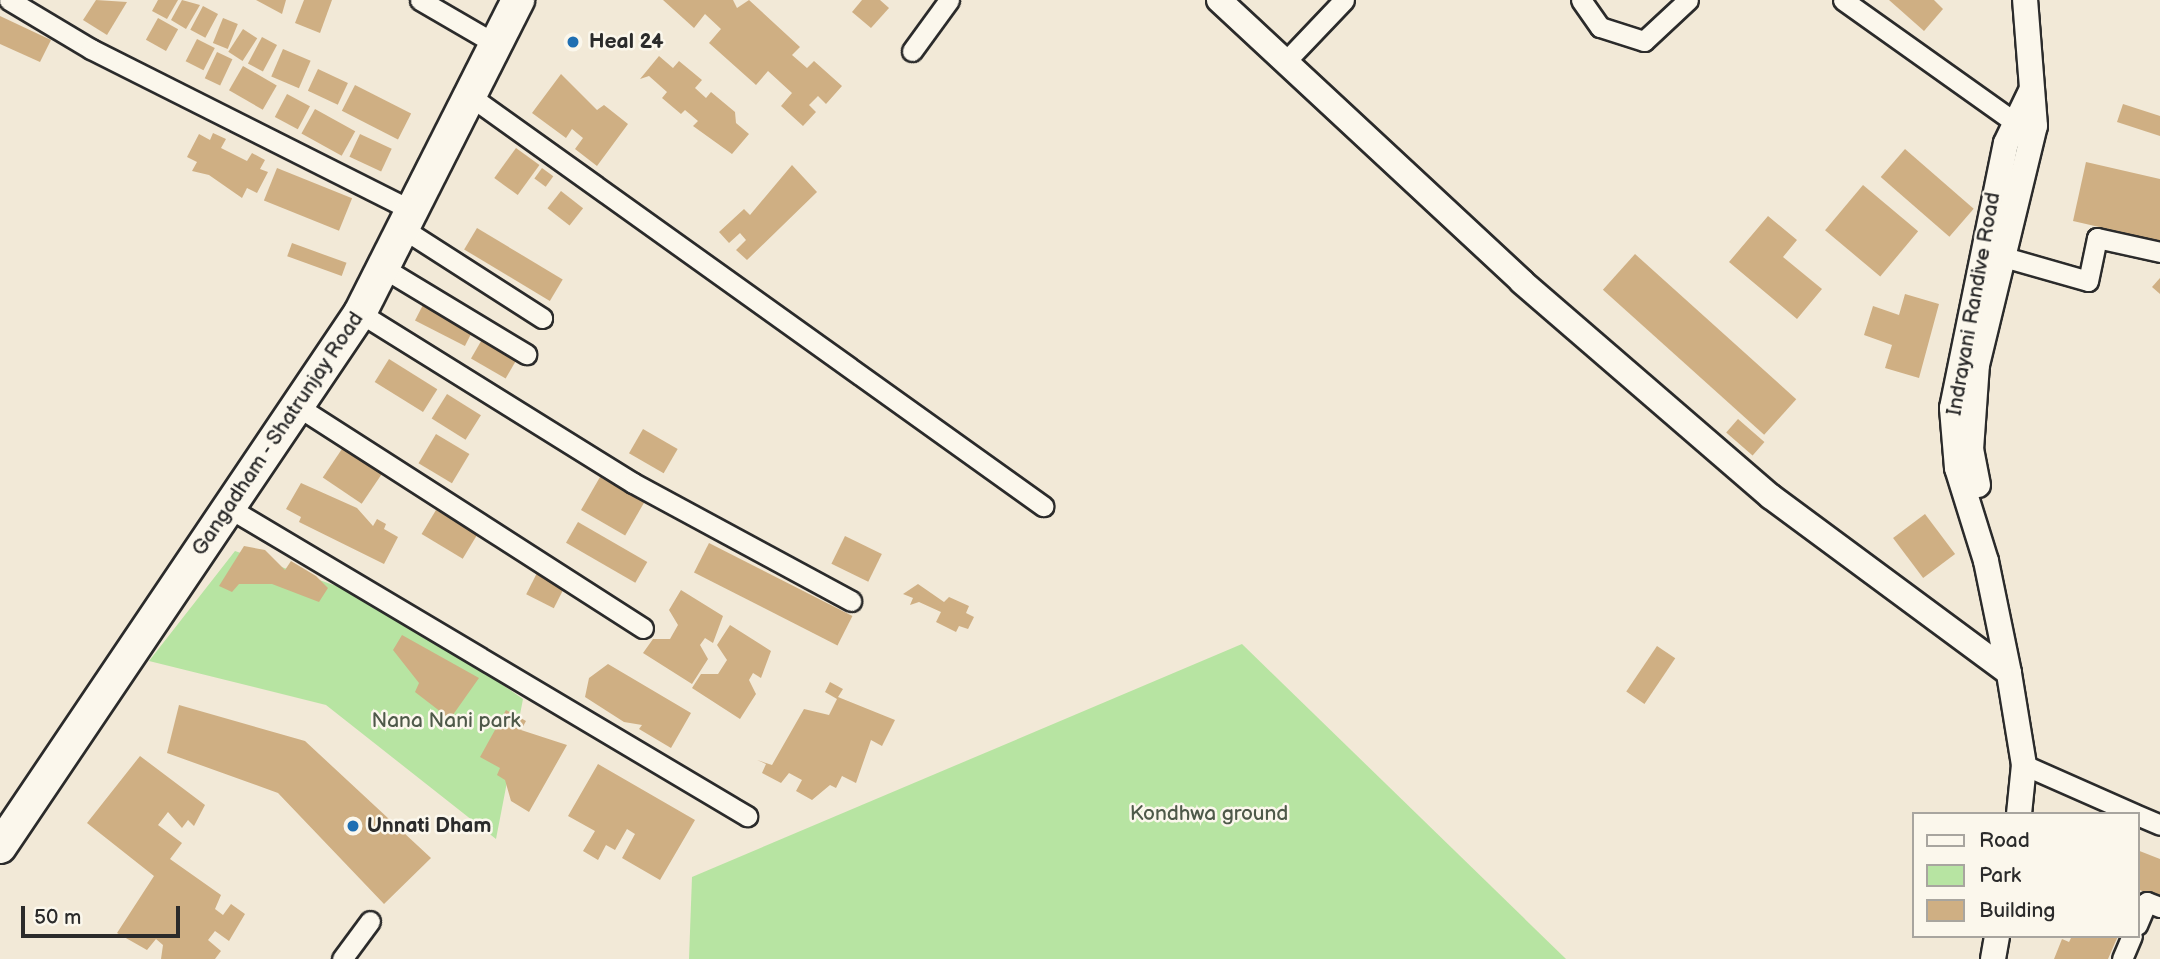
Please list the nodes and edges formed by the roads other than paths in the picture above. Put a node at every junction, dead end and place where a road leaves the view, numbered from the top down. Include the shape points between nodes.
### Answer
1 (9, 0) edge
2 (420, 0) edge
3 (518, 0) edge
4 (949, 0) edge
5 (1219, 0) edge
6 (1344, 0) edge
7 (1581, 0) edge
8 (1688, 0) edge
9 (1843, 0) edge
10 (2025, 0) edge
11 (494, 43) junction
12 (912, 51) dead end
13 (1286, 61) junction
14 (470, 96) junction
15 (2023, 123) junction
16 (410, 221) junction
17 (2160, 252) edge
18 (2004, 257) junction
19 (385, 269) junction
20 (360, 313) junction
21 (542, 318) dead end
22 (526, 354) dead end
23 (297, 406) junction
24 (1043, 506) dead end
25 (229, 508) junction
26 (1986, 561) junction
27 (851, 601) dead end
28 (643, 628) dead end
29 (2009, 673) junction
30 (2024, 765) junction
31 (2019, 812) edge
32 (2131, 812) edge
33 (2139, 815) edge
34 (747, 816) dead end
35 (2160, 825) edge
36 (0, 847) edge
37 (2160, 907) edge
38 (2139, 920) edge
39 (370, 921) dead end
40 (1997, 938) edge
41 (2131, 938) edge
42 (342, 959) edge
43 (1993, 959) edge
44 (2122, 959) edge

1 - 16 street
2 - 11 street
3 - 11 main road, Gangadham - Shatrunjay Road
4 - 12 street
5 - 13 street
6 - 13 street
7 - 8 street via 1601,27 1644,41
9 - 15 street
10 - 15 street, Indrayani Randive Road via 2031,91
11 - 14 main road, Gangadham - Shatrunjay Road
13 - 29 street via 1522,282 1770,496
14 - 16 main road, Gangadham - Shatrunjay Road
14 - 24 street
15 - 18 street, Indrayani Randive Road
15 - 26 street, Indrayani Randive Road via 1952,408 1957,468
16 - 19 main road, Gangadham - Shatrunjay Road
16 - 21 street
17 - 18 street via 2096,238 2088,281
18 - 26 street, Indrayani Randive Road via 1978,365 1971,450 1990,536
19 - 20 main road, Gangadham - Shatrunjay Road
19 - 22 street
20 - 23 main road, Gangadham - Shatrunjay Road
20 - 27 street via 633,483
23 - 25 main road, Gangadham - Shatrunjay Road
23 - 28 street
25 - 34 street
25 - 36 main road, Gangadham - Shatrunjay Road
26 - 29 street, Indrayani Randive Road
29 - 30 street, Indrayani Randive Road
30 - 31 street, Indrayani Randive Road
30 - 32 street
33 - 35 street
37 - 38 street via 2147,902
39 - 42 street
40 - 43 street
41 - 44 street

